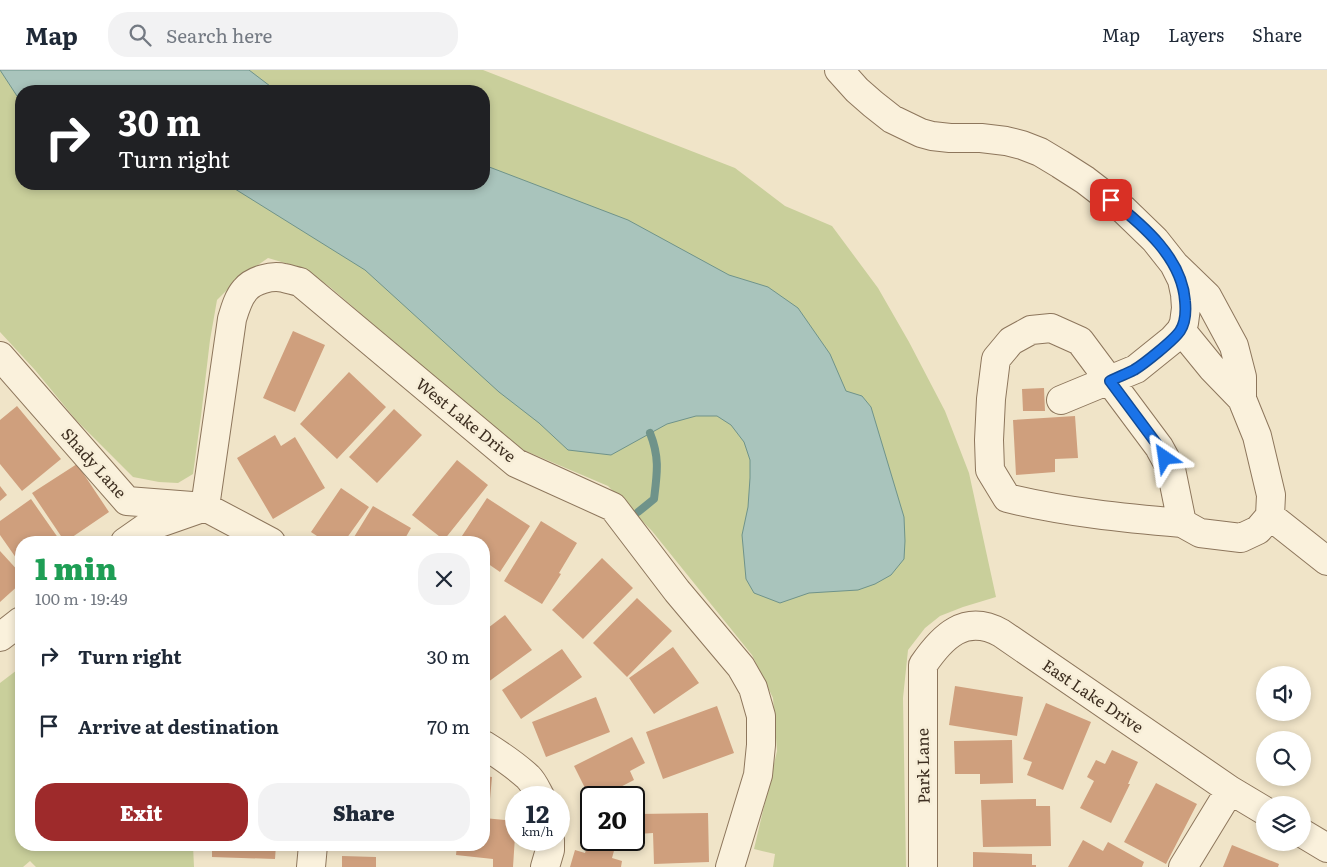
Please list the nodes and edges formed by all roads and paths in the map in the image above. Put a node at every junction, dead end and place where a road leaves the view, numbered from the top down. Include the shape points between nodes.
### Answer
1 (839, 70) edge
2 (1174, 264) junction
3 (1181, 330) junction
4 (0, 356) edge
5 (1110, 381) junction
6 (9, 384) edge
7 (1242, 399) junction
8 (1061, 400) dead end
9 (205, 507) junction
10 (1270, 516) junction
11 (1182, 523) junction
12 (134, 536) edge
13 (259, 536) edge
14 (1327, 561) edge
15 (15, 626) edge
16 (0, 637) edge
17 (923, 665) joint
18 (490, 749) edge
19 (535, 786) edge
20 (1230, 790) junction
21 (1256, 806) edge
22 (1311, 838) edge
23 (1327, 848) edge
24 (312, 851) edge
25 (550, 851) edge
26 (311, 867) edge
27 (546, 867) edge
28 (730, 867) edge
29 (924, 867) edge
30 (1183, 867) edge

1 - 2 lane via 892,119 921,132 950,138 1006,141 1060,164 1124,210
2 - 3 lane via 1185,294 1186,308
2 - 7 lane via 1207,296 1234,346 1242,377
3 - 5 lane via 1136,369
3 - 7 lane
4 - 6 lane, Shady Lane
5 - 8 lane
5 - 11 lane via 1159,447 1171,469
5 - 11 lane via 1080,341 1051,328 1031,330 1011,341 996,359 989,440 990,470 1007,498 1120,518
6 - 9 lane, Shady Lane via 127,501
7 - 10 lane via 1257,436 1271,495
9 - 12 lane via 145,528
9 - 13 lane, Shady Lane
9 - 28 lane, West Lake Drive via 236,305 245,290 254,283 284,277 300,282 516,463 613,507 741,667 753,688 761,716 761,745 758,775
10 - 11 lane via 1258,530 1241,538 1200,534
10 - 14 lane
15 - 16 lane
17 - 20 lane, East Lake Drive via 948,635 981,625 992,628
17 - 29 lane, Park Lane
18 - 19 lane via 528,777
20 - 21 lane, East Lake Drive
20 - 30 lane
22 - 23 lane
24 - 26 lane
25 - 27 lane

